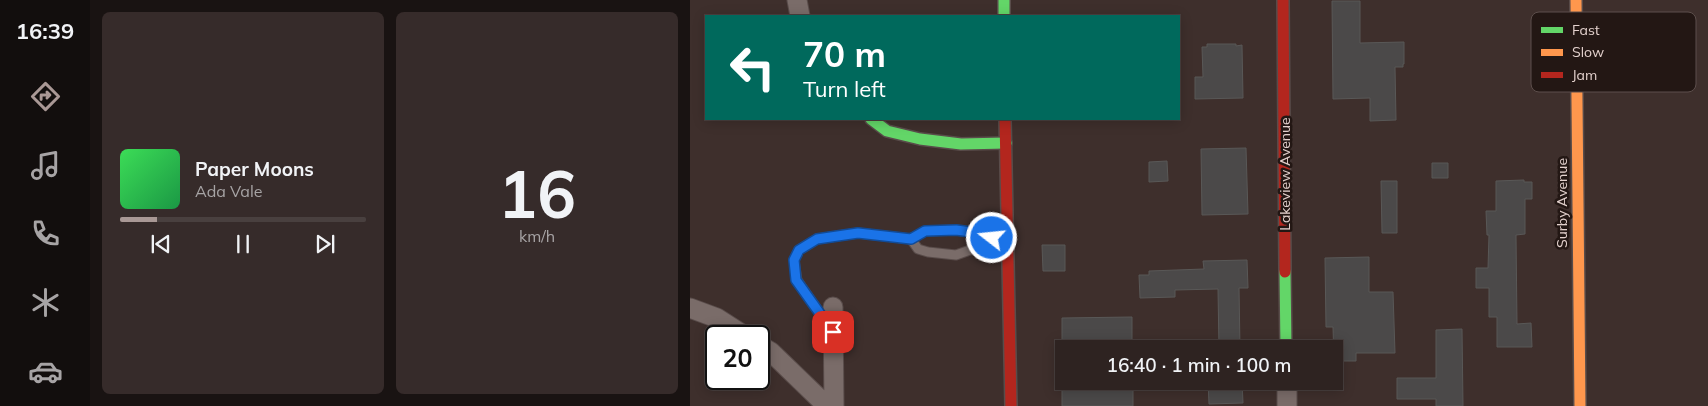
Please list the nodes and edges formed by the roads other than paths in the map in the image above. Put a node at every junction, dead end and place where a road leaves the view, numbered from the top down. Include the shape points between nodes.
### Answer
1 (797, 0) edge
2 (1004, 0) edge
3 (1283, 0) edge
4 (800, 15) edge
5 (1004, 15) edge
6 (1577, 92) edge
7 (872, 120) edge
8 (1005, 120) edge
9 (1006, 143) junction
10 (1008, 236) junction
11 (911, 239) junction
12 (976, 239) junction
13 (833, 307) dead end
14 (690, 308) edge
15 (727, 325) edge
16 (833, 332) junction
17 (1286, 340) edge
18 (770, 351) edge
19 (1287, 390) edge
20 (827, 406) edge
21 (834, 406) edge
22 (1011, 406) edge
23 (1287, 406) edge
24 (1580, 406) edge

1 - 4 street
2 - 5 street
3 - 17 street, Lakeview Avenue
6 - 24 street, Surby Avenue
7 - 9 street via 887,132 920,139 961,144
8 - 9 street
9 - 10 street
10 - 12 lane
10 - 22 street
11 - 12 lane via 925,231 956,230 971,232
11 - 12 lane via 918,249 956,255 970,250
11 - 16 lane via 858,233 817,239 799,250 794,260 796,280
13 - 16 street
14 - 15 street
16 - 21 street
18 - 20 street
19 - 23 street

